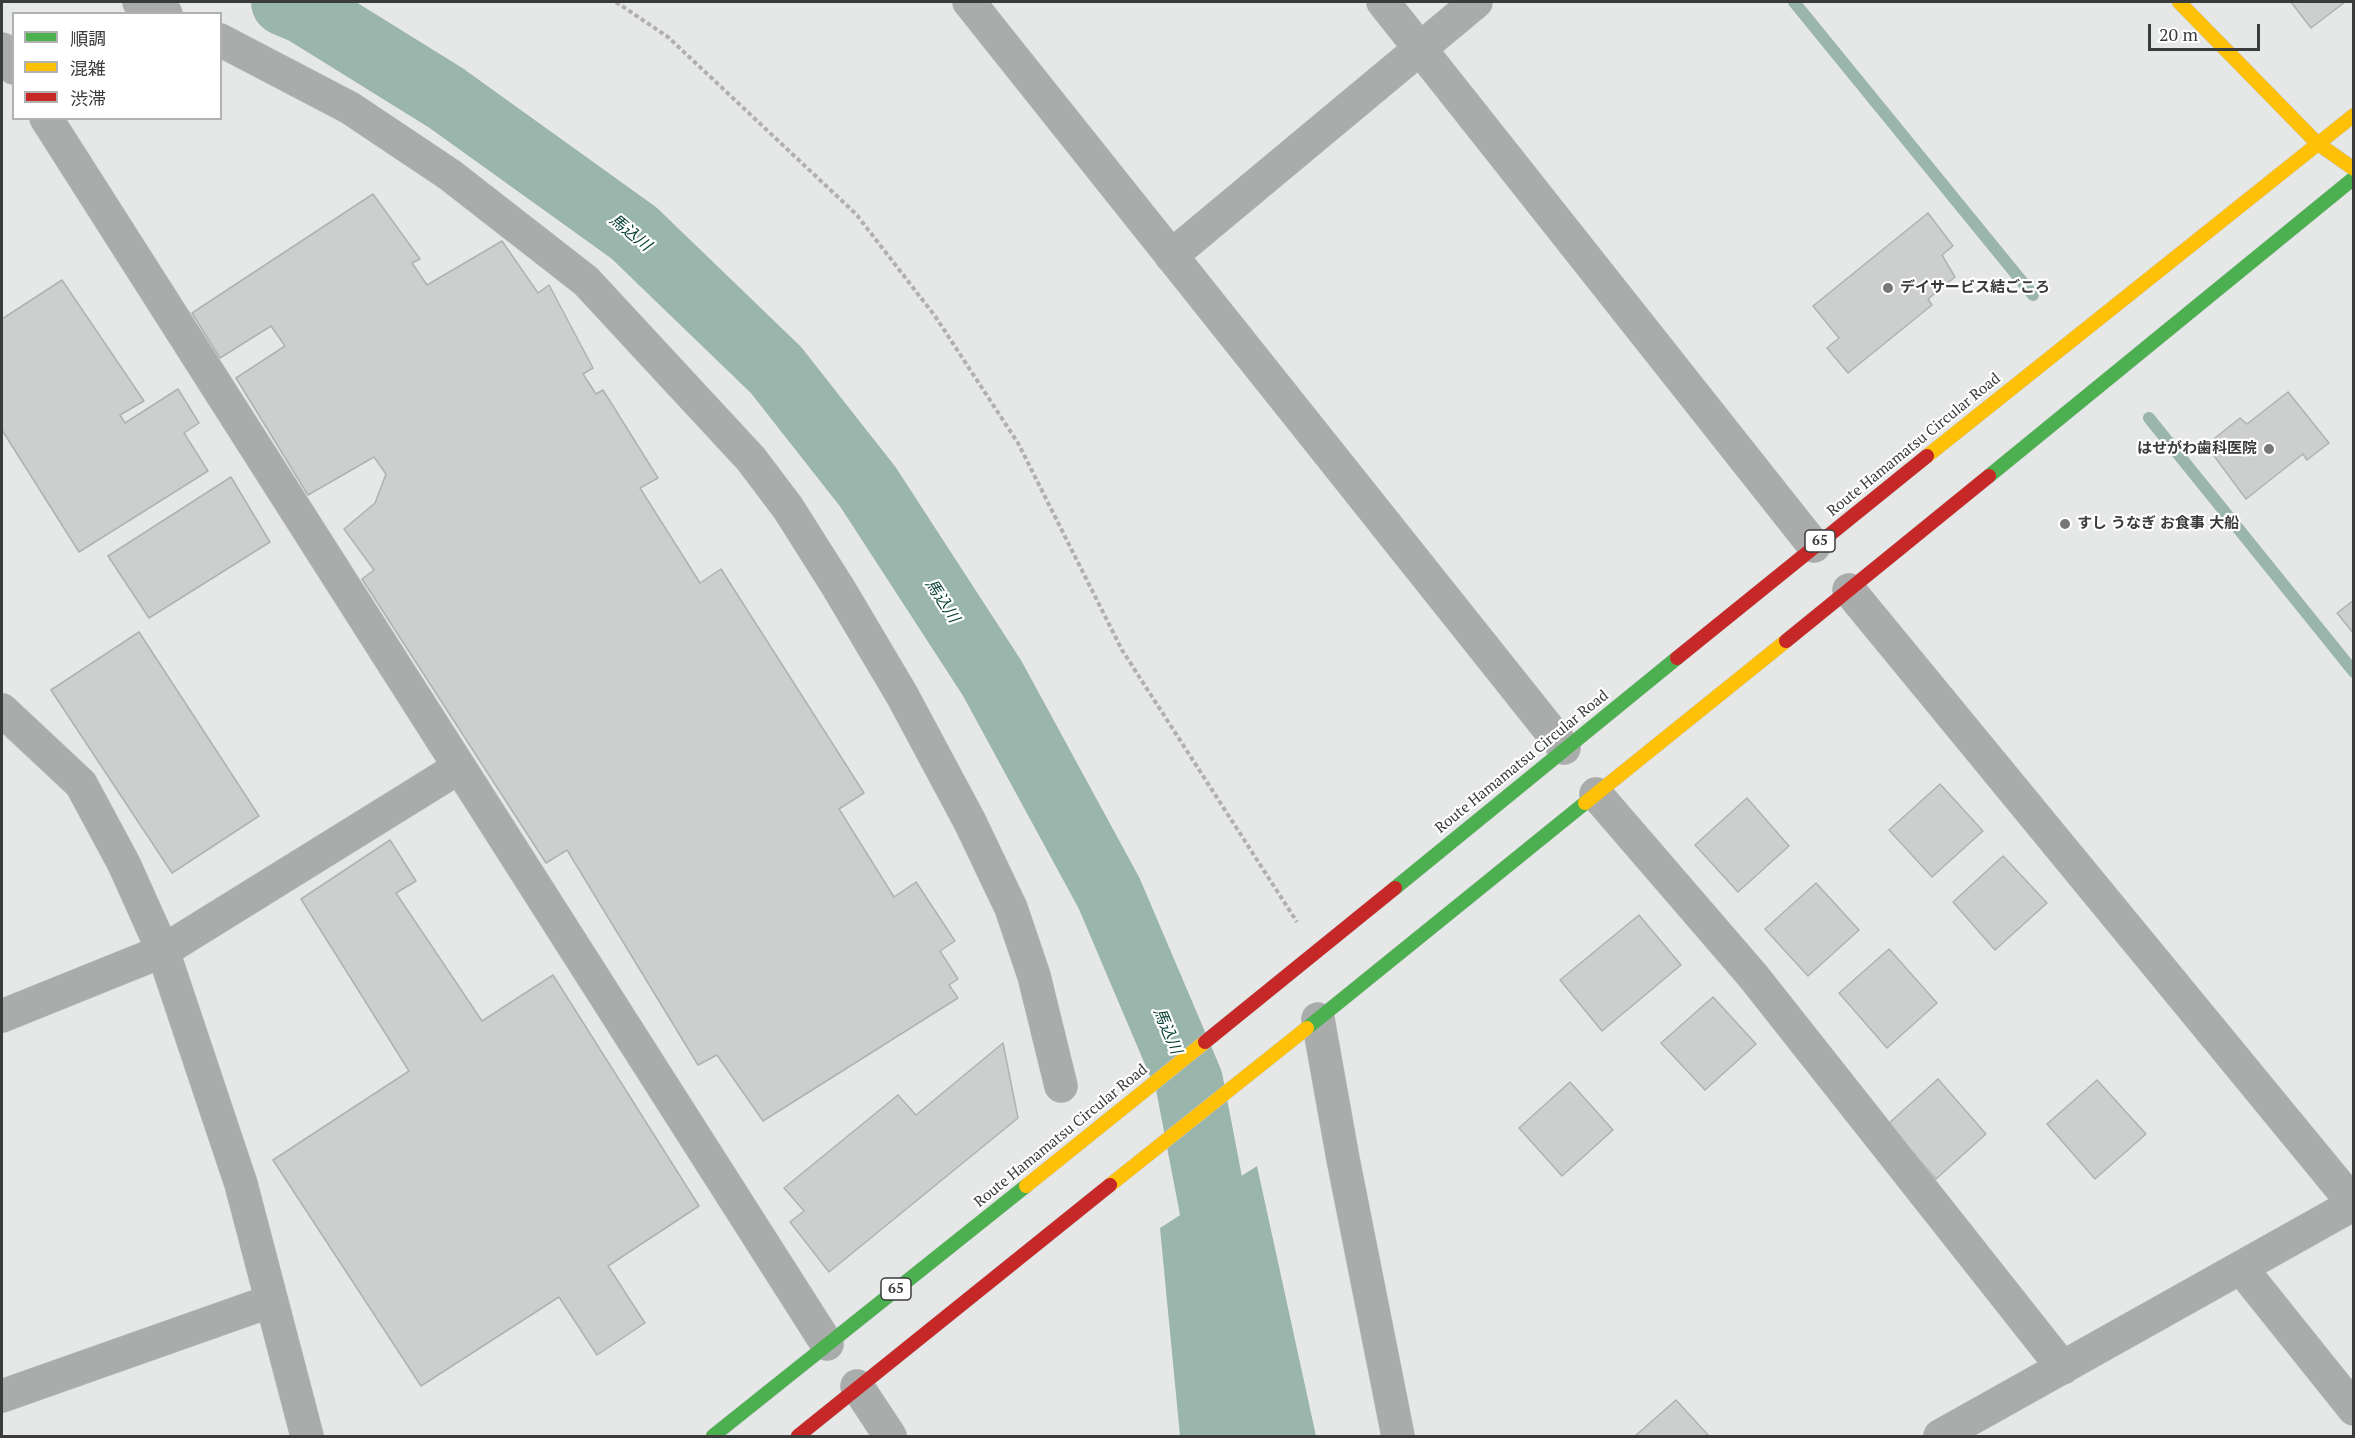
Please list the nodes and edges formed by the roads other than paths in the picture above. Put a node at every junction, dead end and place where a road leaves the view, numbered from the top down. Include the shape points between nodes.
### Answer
1 (139, 2) edge
2 (1383, 2) edge
3 (1476, 2) edge
4 (2179, 2) edge
5 (976, 4) edge
6 (162, 12) edge
7 (222, 41) edge
8 (1419, 47) junction
9 (2, 49) edge
10 (12, 65) edge
11 (2354, 115) edge
12 (47, 120) edge
13 (2317, 143) junction
14 (2354, 169) edge
15 (2354, 178) edge
16 (1170, 256) junction
17 (1814, 546) junction
18 (1849, 590) junction
19 (4, 718) edge
20 (1564, 748) junction
21 (458, 768) junction
22 (1596, 794) junction
23 (163, 951) junction
24 (2, 1016) edge
25 (1314, 1022) junction
26 (1061, 1086) dead end
27 (2354, 1204) edge
28 (2241, 1268) junction
29 (271, 1300) junction
30 (827, 1344) junction
31 (2063, 1368) junction
32 (857, 1386) junction
33 (2, 1396) edge
34 (2354, 1409) edge
35 (307, 1437) edge
36 (713, 1437) edge
37 (798, 1437) edge
38 (890, 1437) edge
39 (1398, 1437) edge
40 (1940, 1437) edge

1 - 6 street
2 - 8 street
3 - 8 street
4 - 13 main road
5 - 16 street
7 - 26 street via 350,108 450,175 586,281 751,459 788,508 838,587 970,822 1011,908 1034,976
8 - 16 street
8 - 17 street
9 - 10 street
11 - 13 main road, Route Hamamatsu Circular Road / 65
12 - 21 street
13 - 14 main road
13 - 17 main road, Route Hamamatsu Circular Road / 65
15 - 18 main road
16 - 20 street
17 - 20 main road, Route Hamamatsu Circular Road / 65
18 - 22 main road
18 - 27 street
19 - 23 street via 81,784 124,864
20 - 30 main road, Route Hamamatsu Circular Road / 65 via 1292,973
21 - 23 street
21 - 30 street
22 - 25 main road
22 - 31 street via 1753,976
23 - 24 street
23 - 29 street via 241,1184
25 - 32 main road
25 - 39 street
27 - 28 street
28 - 31 street
28 - 34 street
29 - 33 street
29 - 35 street
30 - 36 main road, Route Hamamatsu Circular Road / 65
31 - 40 street
32 - 37 main road
32 - 38 street

